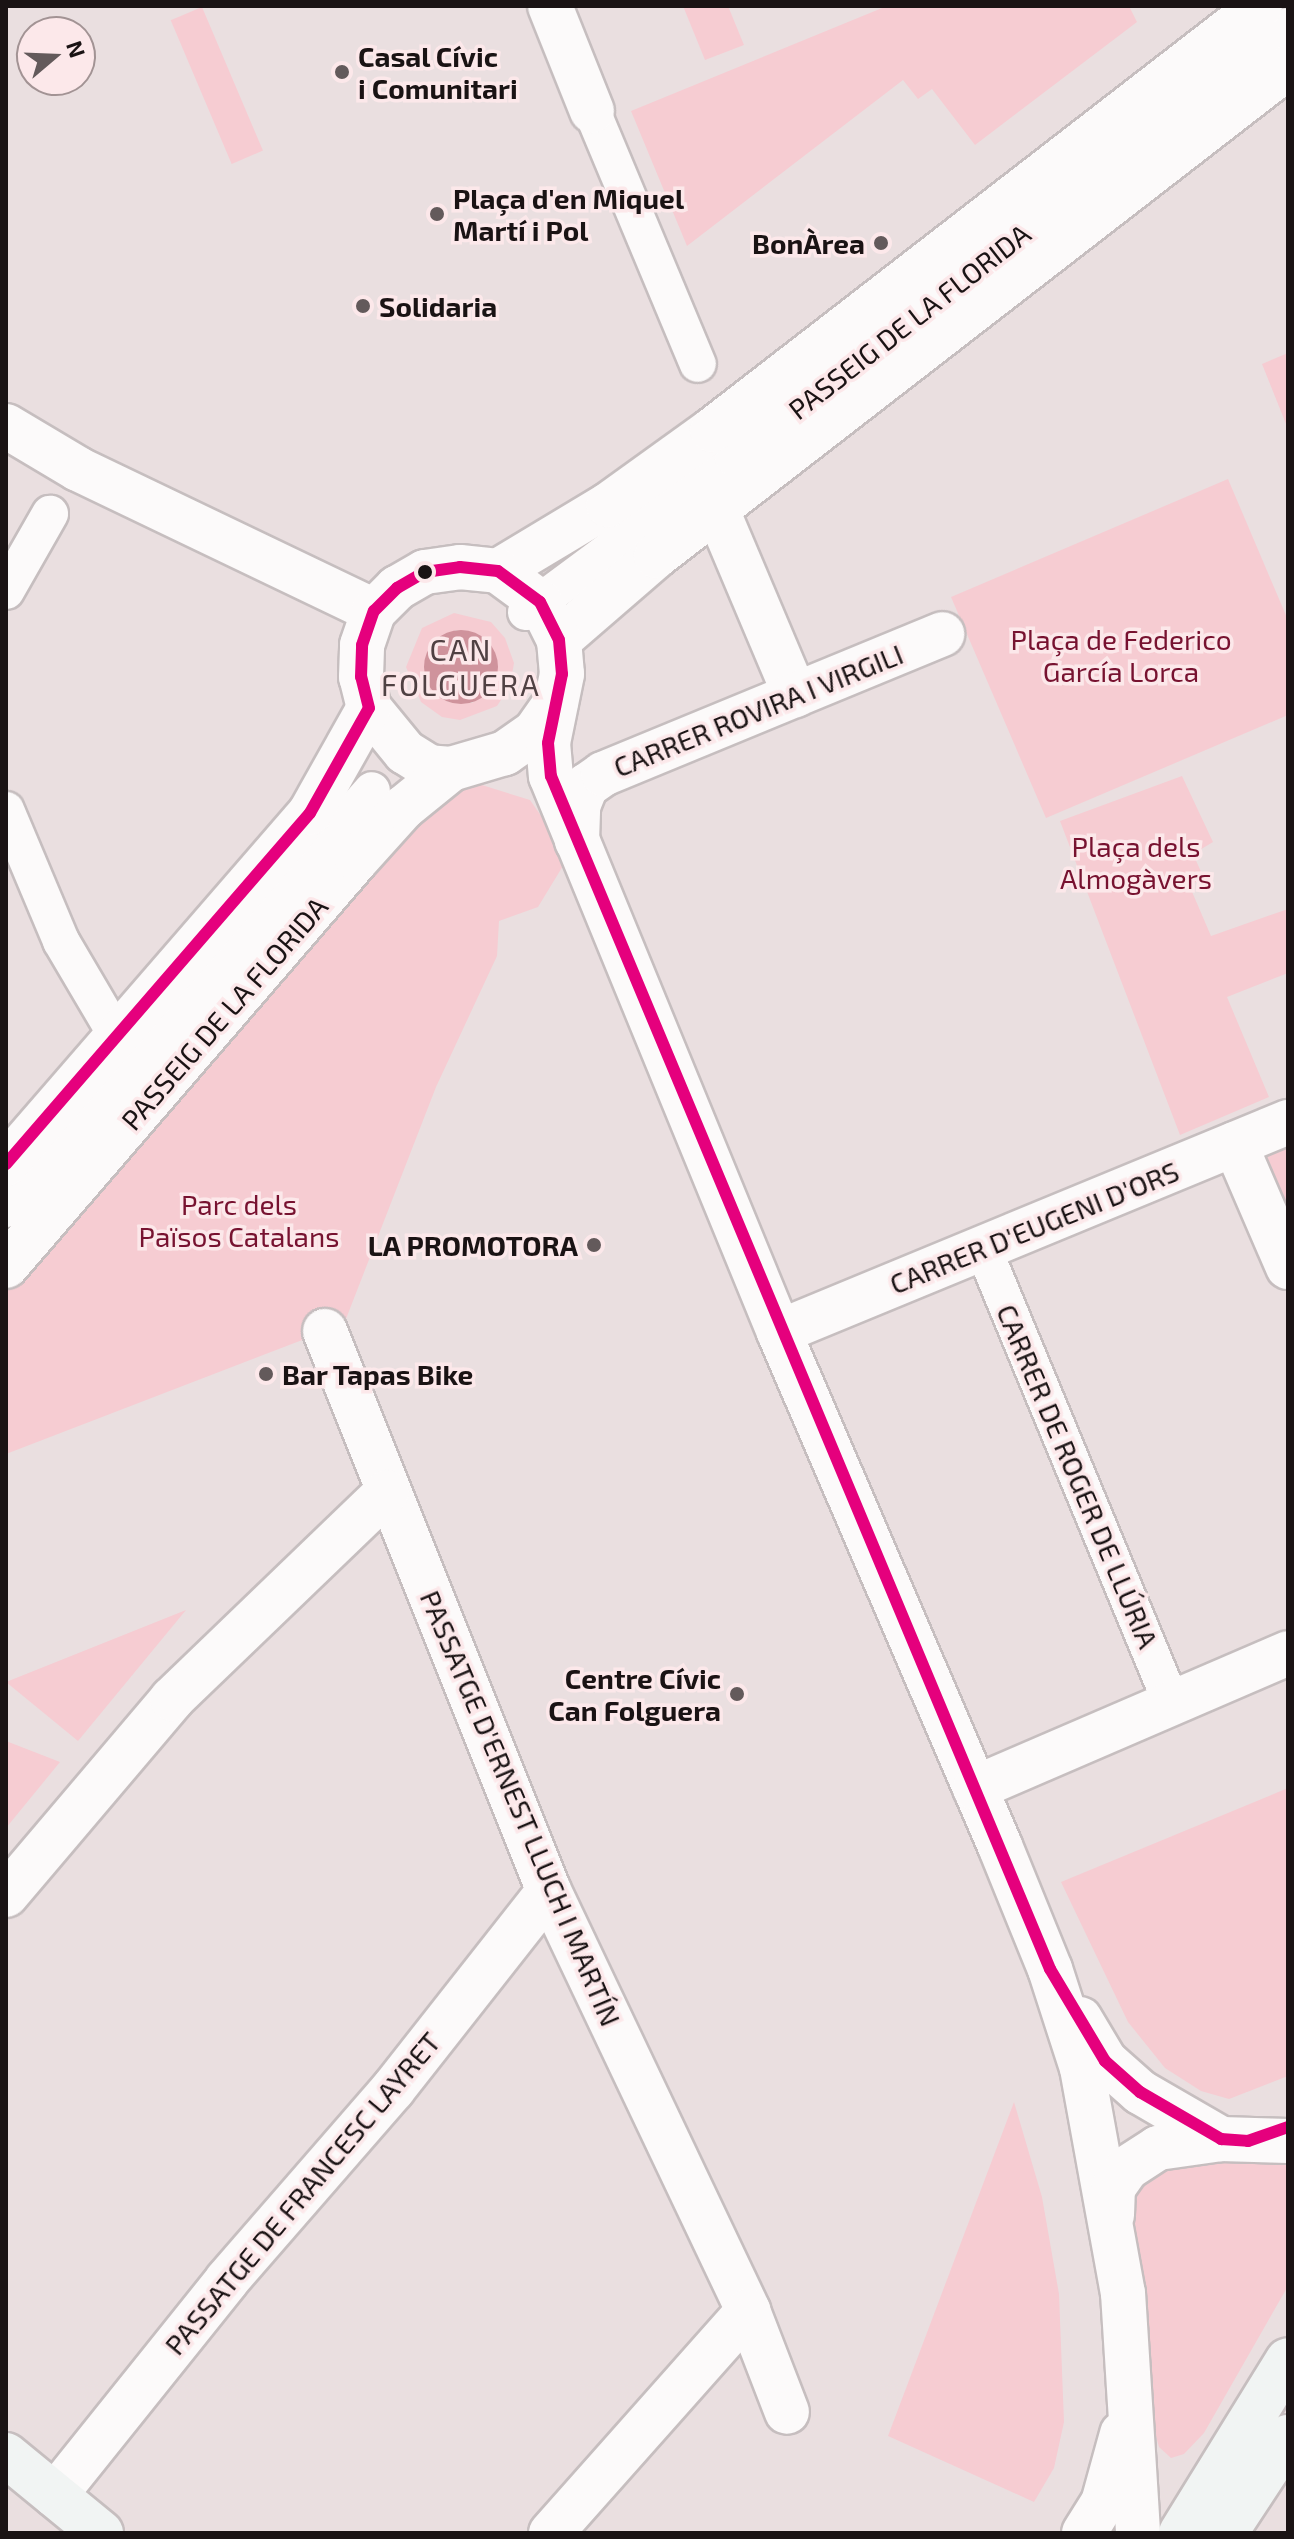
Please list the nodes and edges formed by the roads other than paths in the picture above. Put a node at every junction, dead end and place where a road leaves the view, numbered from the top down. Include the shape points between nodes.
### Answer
1 (550, 6) edge
2 (1260, 6) edge
3 (1288, 26) edge
4 (1288, 67) edge
5 (592, 111) joint
6 (698, 364) dead end
7 (14, 443) edge
8 (717, 510) junction
9 (50, 514) dead end
10 (498, 571) junction
11 (6, 591) edge
12 (533, 607) junction
13 (374, 611) junction
14 (942, 634) dead end
15 (559, 640) junction
16 (795, 695) junction
17 (556, 702) junction
18 (369, 708) junction
19 (461, 767) junction
20 (372, 790) dead end
21 (6, 810) edge
22 (577, 843) junction
23 (117, 1036) junction
24 (1288, 1122) edge
25 (1235, 1144) junction
26 (6, 1164) edge
27 (6, 1209) edge
28 (983, 1248) junction
29 (6, 1266) edge
30 (1288, 1267) edge
31 (325, 1331) dead end
32 (779, 1332) junction
33 (387, 1492) junction
34 (1288, 1653) edge
35 (1172, 1704) junction
36 (975, 1788) junction
37 (549, 1891) junction
38 (6, 1895) edge
39 (1050, 1969) junction
40 (1288, 2127) edge
41 (1252, 2140) edge
42 (1112, 2217) junction
43 (748, 2311) junction
44 (1288, 2360) edge
45 (1128, 2380) junction
46 (787, 2412) dead end
47 (1280, 2450) edge
48 (6, 2455) edge
49 (55, 2495) junction
50 (101, 2533) edge
51 (551, 2533) edge
52 (1084, 2533) edge
53 (1138, 2533) edge
54 (1181, 2533) edge
55 (1202, 2533) edge
56 (1225, 2533) edge

1 - 5 street
2 - 10 street, PASSEIG DE LA FLORIDA via 712,430 608,505
3 - 12 street, PASSEIG DE LA FLORIDA
4 - 8 street, PASSEIG DE LA FLORIDA
5 - 6 street
7 - 13 street
8 - 15 street, PASSEIG DE LA FLORIDA
8 - 16 street
9 - 11 street
10 - 12 street
10 - 13 street via 460,567 425,572 397,588
12 - 15 street
13 - 18 street via 362,645 361,677
14 - 16 street, CARRER ROVIRA I VIRGILI
15 - 17 street via 562,674
16 - 22 street, CARRER ROVIRA I VIRGILI via 603,774 586,786 578,806
17 - 19 street via 535,732 515,746
17 - 22 street via 548,743 551,776
18 - 19 street via 405,752 429,767
18 - 23 street via 310,813
19 - 22 street via 537,789
19 - 29 street, PASSEIG DE LA FLORIDA via 403,808
20 - 27 street, PASSEIG DE LA FLORIDA
21 - 23 street via 61,941
22 - 32 street
23 - 26 street
24 - 25 street, CARRER D'EUGENI D'ORS
25 - 28 street, CARRER D'EUGENI D'ORS
25 - 30 street
28 - 32 street, CARRER D'EUGENI D'ORS
28 - 35 street, CARRER DE ROGER DE LLÚRIA
31 - 33 street, PASSATGE D'ERNEST LLUCH I MARTÍN
32 - 36 street
33 - 37 street, PASSATGE D'ERNEST LLUCH I MARTÍN
33 - 38 street via 172,1699
34 - 35 street
35 - 36 street
36 - 39 street
37 - 43 street, PASSATGE D'ERNEST LLUCH I MARTÍN
37 - 49 street, PASSATGE DE FRANCESC LAYRET via 393,2089 227,2280
39 - 41 street via 1105,2061 1140,2092
39 - 42 street via 1082,2068
40 - 41 street
41 - 42 street via 1174,2144 1141,2157 1113,2188
42 - 45 street
43 - 46 street, PASSATGE D'ERNEST LLUCH I MARTÍN
43 - 51 street
44 - 54 main road
45 - 52 street via 1120,2454 1103,2503
45 - 53 street
47 - 55 street via 1240,2478
47 - 56 main road
48 - 49 main road
49 - 50 main road

